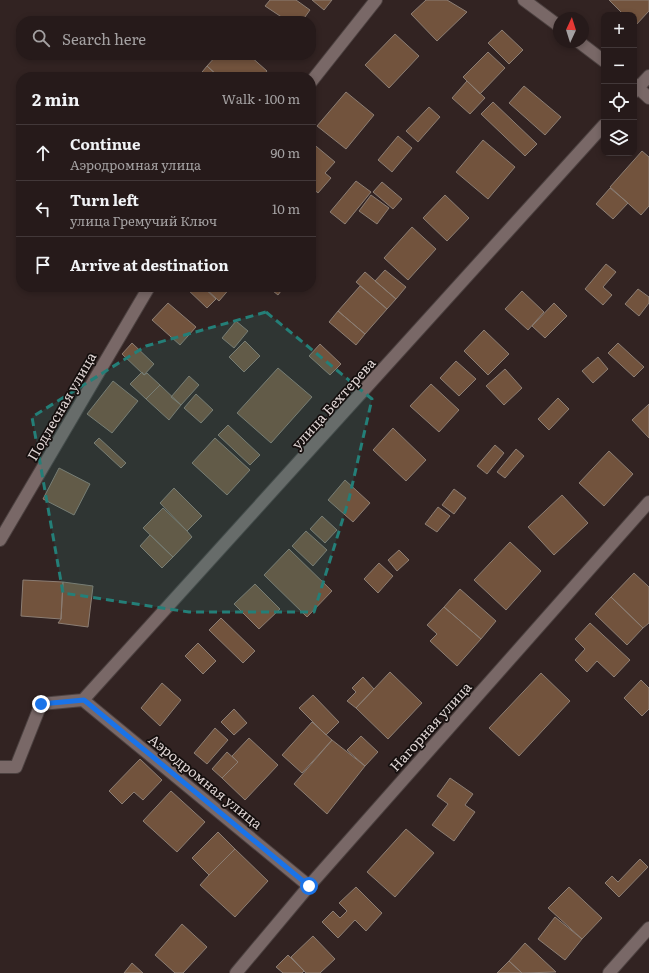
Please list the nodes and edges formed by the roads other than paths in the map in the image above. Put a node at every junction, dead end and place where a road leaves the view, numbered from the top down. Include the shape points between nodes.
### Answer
1 (376, 0) edge
2 (524, 0) edge
3 (553, 22) edge
4 (587, 48) edge
5 (601, 59) edge
6 (316, 76) edge
7 (649, 76) edge
8 (637, 86) edge
9 (637, 89) edge
10 (649, 98) edge
11 (601, 128) edge
12 (146, 292) edge
13 (649, 502) edge
14 (0, 540) edge
15 (84, 700) junction
16 (0, 767) edge
17 (309, 886) junction
18 (649, 928) edge
19 (236, 973) edge
20 (608, 973) edge

1 - 6 street
2 - 3 street
4 - 5 street
7 - 8 street
9 - 10 street
11 - 15 street, улица Бехтерева
12 - 14 street, Подлесная улица
13 - 17 street, Нагорная улица
15 - 16 street via 41,704 16,767
15 - 17 street, Аэродромная улица
17 - 19 street, Нагорная улица
18 - 20 street

